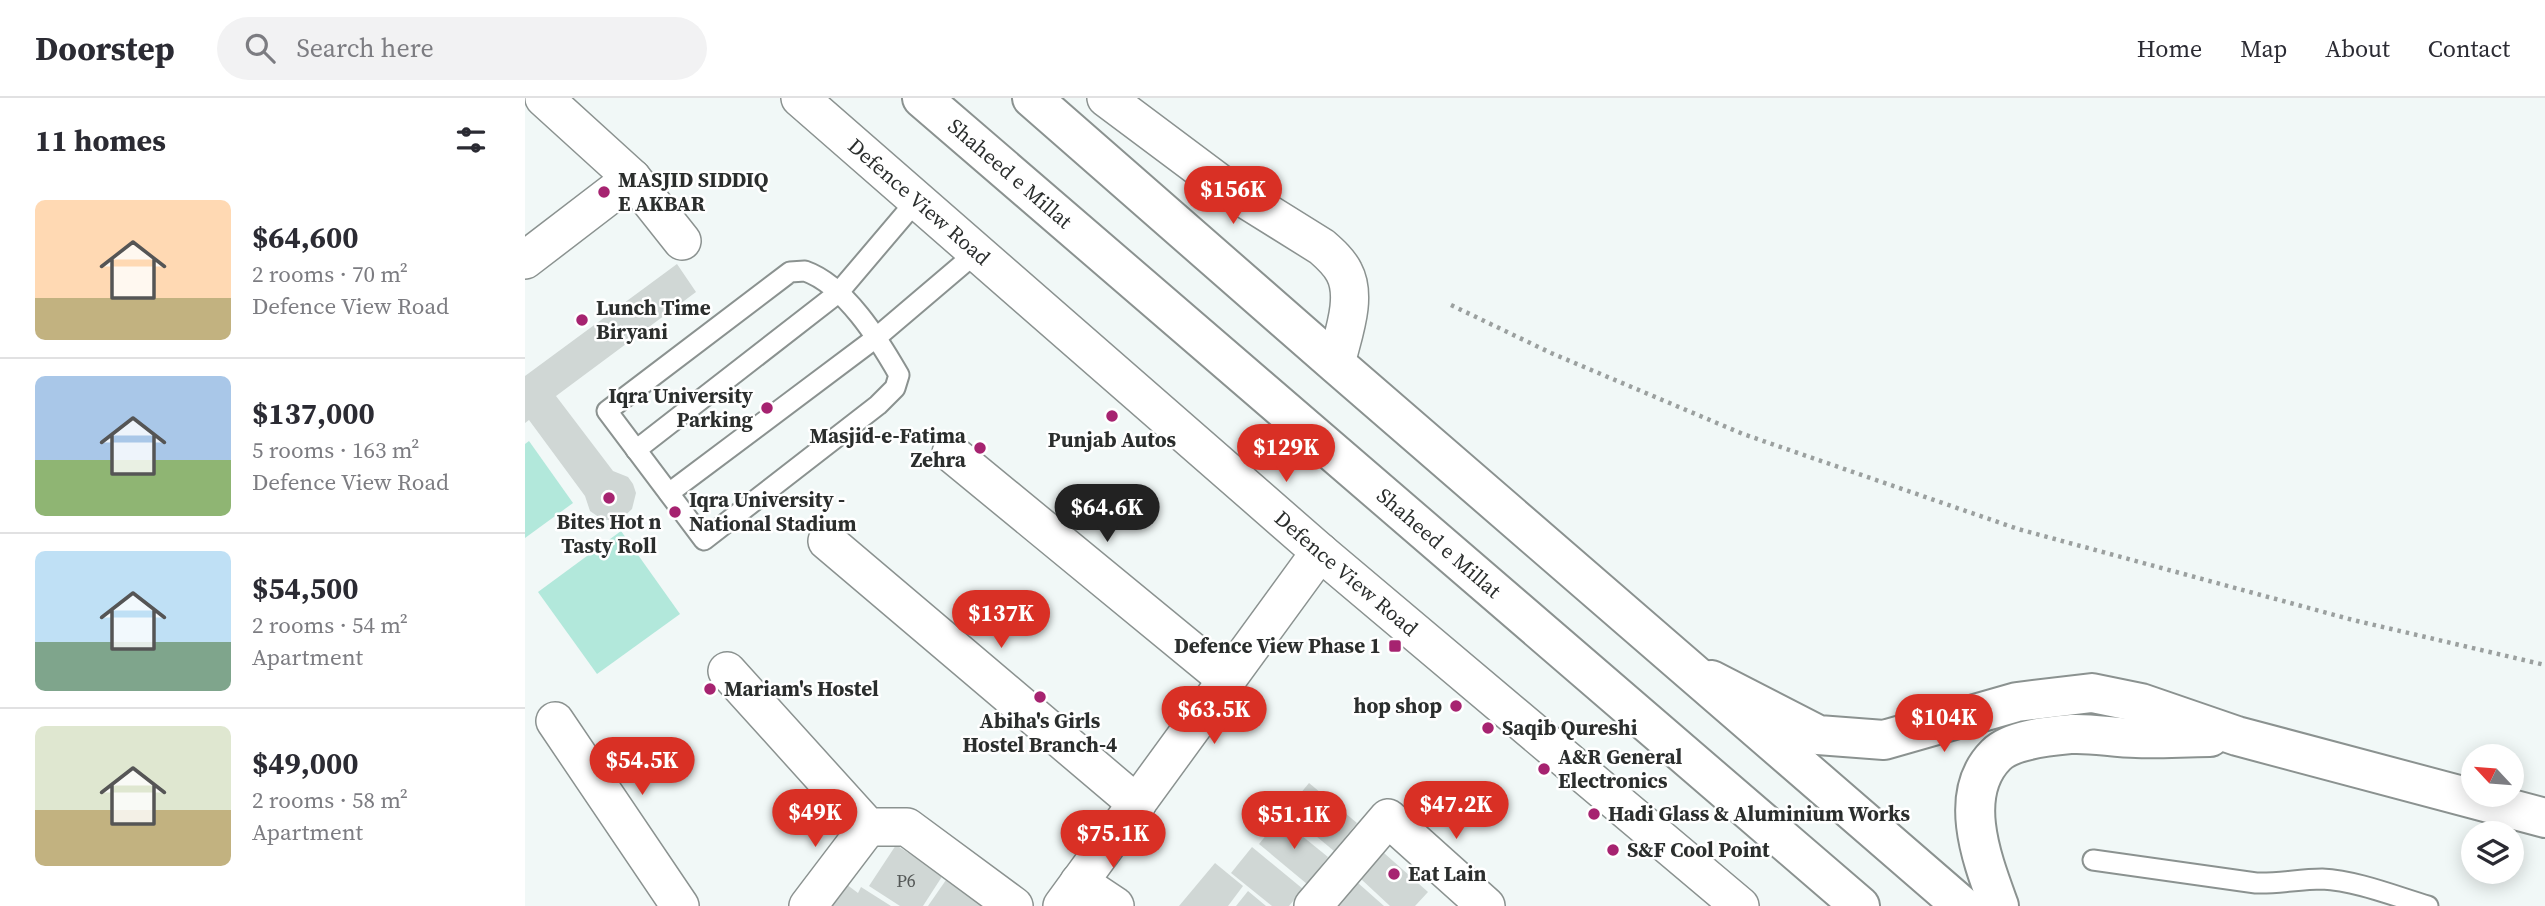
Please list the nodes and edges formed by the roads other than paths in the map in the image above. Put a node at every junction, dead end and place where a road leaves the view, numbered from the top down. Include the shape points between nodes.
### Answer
1 (544, 98) edge
2 (800, 98) edge
3 (922, 98) edge
4 (1032, 98) edge
5 (1106, 98) edge
6 (632, 178) junction
7 (917, 200) junction
8 (682, 241) dead end
9 (977, 253) junction
10 (525, 260) edge
11 (838, 293) junction
12 (877, 337) junction
13 (1336, 364) junction
14 (636, 450) junction
15 (951, 453) dead end
16 (669, 493) junction
17 (827, 541) dead end
18 (1320, 552) junction
19 (1685, 666) junction
20 (727, 671) dead end
21 (1227, 680) junction
22 (555, 721) dead end
23 (2237, 736) junction
24 (1137, 803) junction
25 (2545, 818) edge
26 (868, 827) junction
27 (2092, 860) dead end
28 (1070, 894) edge
29 (1719, 899) edge
30 (680, 906) edge
31 (809, 906) edge
32 (1014, 906) edge
33 (1115, 906) edge
34 (1313, 906) edge
35 (1486, 906) edge
36 (1860, 906) edge
37 (1962, 906) edge
38 (1999, 906) edge
39 (2428, 906) edge

1 - 6 street
2 - 7 street, Defence View Road
3 - 36 main road, Shaheed e Millat
4 - 13 main road
5 - 13 street via 1220,184 1336,260 1349,285
6 - 8 street
6 - 10 street
7 - 9 street, Defence View Road
7 - 11 lane
9 - 12 lane
9 - 18 street, Defence View Road
11 - 12 lane
11 - 14 lane
11 - 14 lane via 817,275 790,272 607,411
12 - 16 lane
12 - 16 lane via 899,376 895,388 704,540
13 - 19 main road
14 - 16 lane
15 - 21 street
17 - 24 street
18 - 21 street
18 - 29 street, Defence View Road
19 - 23 main road via 1818,735 1884,740 2017,702 2092,694 2141,703
19 - 37 main road
20 - 26 street
21 - 24 street
22 - 30 street
23 - 25 main road
23 - 38 main road via 2074,734 2024,741 1997,754 1979,780 1975,818 1982,859
24 - 28 street
26 - 31 street
26 - 32 street via 907,827
27 - 39 lane via 2256,883 2322,879
28 - 33 street
34 - 35 street via 1388,818

